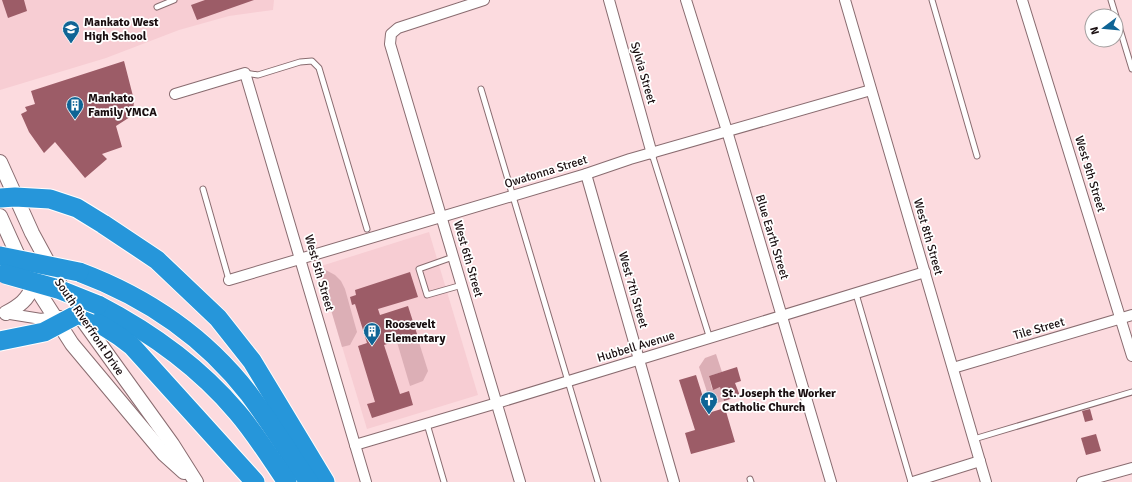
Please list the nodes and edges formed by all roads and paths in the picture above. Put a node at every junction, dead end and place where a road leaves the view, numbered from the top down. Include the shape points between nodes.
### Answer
1 (174, 0) edge
2 (484, 0) edge
3 (609, 0) edge
4 (686, 0) edge
5 (845, 0) edge
6 (932, 0) edge
7 (1022, 0) edge
8 (1111, 0) edge
9 (157, 7) dead end
10 (1132, 70) edge
11 (245, 73) junction
12 (481, 89) dead end
13 (871, 90) junction
14 (175, 94) dead end
15 (728, 131) junction
16 (652, 154) junction
17 (977, 156) dead end
18 (0, 162) edge
19 (586, 174) junction
20 (203, 189) dead end
21 (512, 196) junction
22 (7, 198) edge
23 (0, 216) edge
24 (442, 217) junction
25 (367, 229) dead end
26 (0, 256) edge
27 (454, 257) junction
28 (301, 258) junction
29 (925, 272) junction
30 (3, 274) edge
31 (229, 280) joint
32 (33, 285) junction
33 (462, 285) junction
34 (856, 294) junction
35 (3, 313) edge
36 (78, 314) junction
37 (1132, 315) edge
38 (783, 316) junction
39 (1120, 319) junction
40 (56, 320) junction
41 (710, 338) junction
42 (0, 341) edge
43 (1132, 356) edge
44 (640, 359) junction
45 (953, 368) junction
46 (568, 381) junction
47 (1132, 392) edge
48 (497, 404) junction
49 (427, 424) junction
50 (974, 439) junction
51 (355, 445) junction
52 (980, 461) junction
53 (1132, 468) edge
54 (195, 482) edge
55 (254, 482) edge
56 (287, 482) edge
57 (309, 482) edge
58 (324, 482) edge
59 (366, 482) edge
60 (444, 482) edge
61 (520, 482) edge
62 (598, 482) edge
63 (674, 482) edge
64 (831, 482) edge
65 (912, 482) edge
66 (986, 482) edge
67 (1082, 482) edge

1 - 9 lane
2 - 24 street, West 6th Street via 398,28 391,34 390,44
3 - 16 street, Sylvia Street
4 - 15 street, Blue Earth Street
5 - 13 street, West 8th Street
6 - 17 lane
7 - 39 street, West 9th Street
8 - 10 lane
11 - 14 street
11 - 25 lane via 258,75 300,62 312,61 319,68
11 - 28 street, West 5th Street
12 - 21 lane
13 - 15 street, Owatonna Street
13 - 29 street, West 8th Street
15 - 16 street, Owatonna Street
15 - 38 street, Blue Earth Street
16 - 19 street, Owatonna Street
16 - 41 lane
18 - 22 main road, South Riverfront Drive
19 - 21 street, Owatonna Street
19 - 44 street, West 7th Street
20 - 31 lane
21 - 24 street, Owatonna Street
21 - 46 lane
22 - 36 main road, South Riverfront Drive
22 - 58 highway via 50,200 77,208 157,260 218,318 239,342
23 - 32 main road, South Riverfront Drive
24 - 27 street, West 6th Street
24 - 28 street, Owatonna Street
26 - 57 highway, bridge via 79,272 107,282 168,316 195,337 249,394
27 - 33 street, West 6th Street
27 - 33 lane via 419,269 427,295
28 - 31 street, Owatonna Street
28 - 51 street, West 5th Street
29 - 34 street, Hubbell Avenue
29 - 45 street, West 8th Street
30 - 56 highway, bridge via 58,289 98,305 154,338 188,364 238,413
32 - 35 main road via 24,302
32 - 40 main road, South Riverfront Drive
33 - 48 street, West 6th Street
34 - 38 street, Hubbell Avenue
34 - 65 lane
35 - 40 street
36 - 40 highway
36 - 54 main road, South Riverfront Drive via 172,444
36 - 55 highway via 116,333 132,346
37 - 39 street, Tile Street
38 - 41 street, Hubbell Avenue
38 - 64 street, Blue Earth Street
39 - 43 street, West 9th Street
39 - 45 street, Tile Street
40 - 42 highway via 44,332
40 - 54 main road, South Riverfront Drive via 72,344 164,454
41 - 44 street, Hubbell Avenue
44 - 46 street, Hubbell Avenue
44 - 63 street, West 7th Street
45 - 50 street, West 8th Street
46 - 48 street, Hubbell Avenue
46 - 62 lane
47 - 50 lane
48 - 49 street, Hubbell Avenue
48 - 61 street, West 6th Street
49 - 51 street, Hubbell Avenue
49 - 60 lane
50 - 52 street, West 8th Street
51 - 59 street, West 5th Street
52 - 65 street
52 - 66 street, West 8th Street
53 - 67 street

